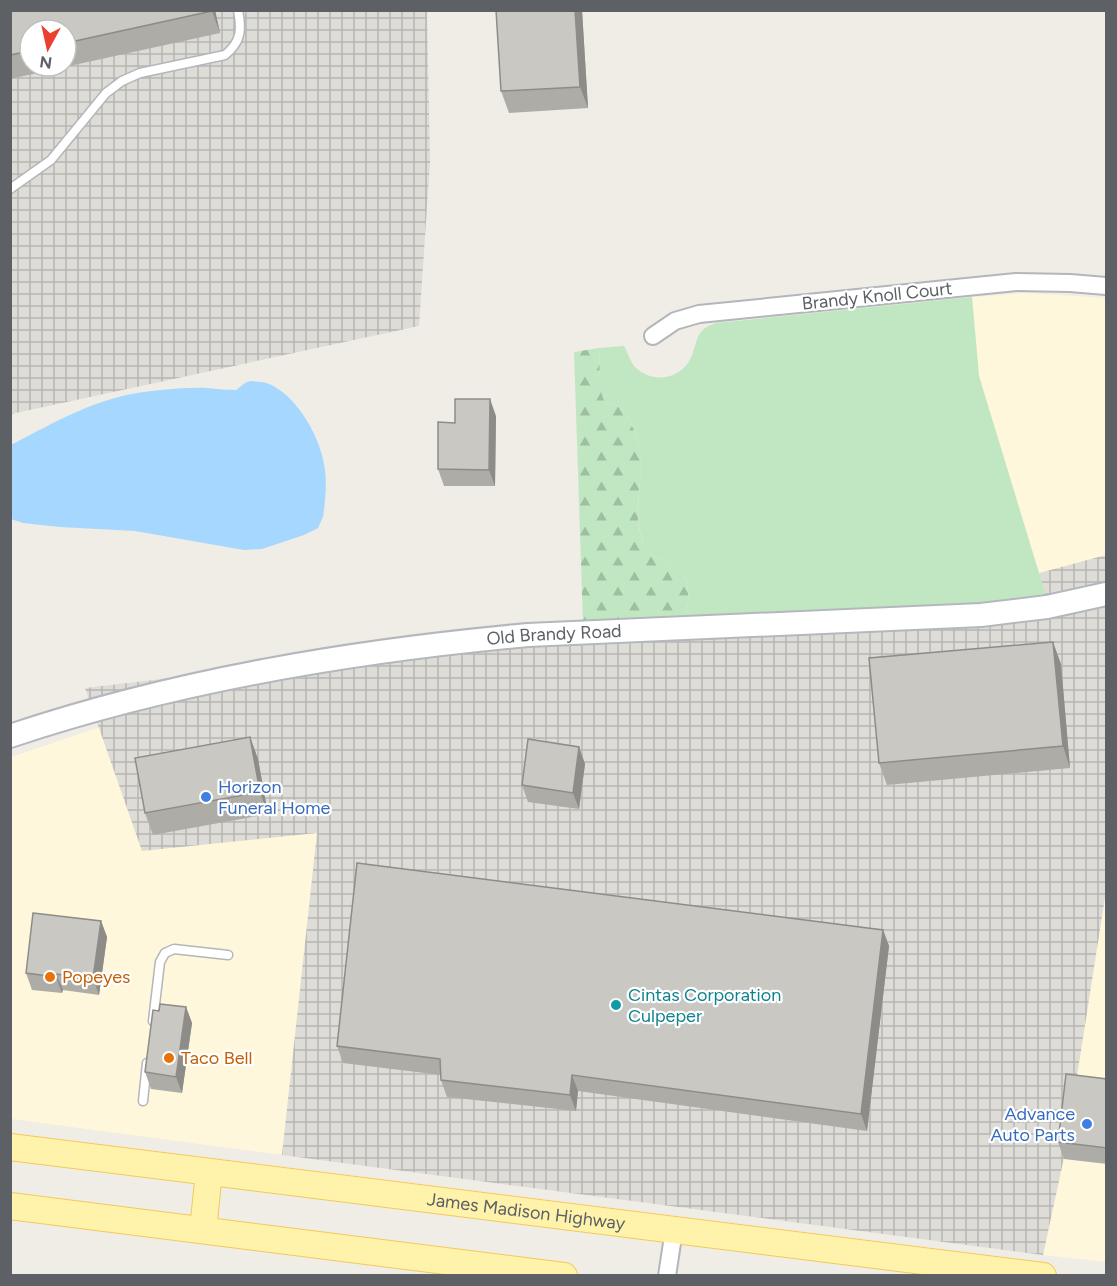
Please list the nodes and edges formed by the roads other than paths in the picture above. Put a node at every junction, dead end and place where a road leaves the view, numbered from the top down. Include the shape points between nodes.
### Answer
1 (238, 10) edge
2 (10, 189) edge
3 (1107, 286) edge
4 (653, 336) dead end
5 (1107, 594) edge
6 (10, 736) edge
7 (228, 955) dead end
8 (152, 1027) edge
9 (149, 1049) edge
10 (143, 1101) dead end
11 (10, 1147) edge
12 (209, 1172) junction
13 (10, 1206) edge
14 (203, 1230) junction
15 (674, 1230) junction
16 (564, 1275) edge
17 (667, 1275) edge
18 (1043, 1275) edge

1 - 2 lane via 242,28 234,48 225,55 140,73 122,81 106,93 51,160
3 - 4 street, Brandy Knoll Court via 1016,282 699,314 675,321
5 - 6 street, Old Brandy Road via 981,615 528,634 454,641 179,687
7 - 8 lane via 174,949 165,953 160,962
9 - 10 lane
11 - 12 main road, James Madison Highway
12 - 14 main road
12 - 15 main road, James Madison Highway
13 - 14 main road
14 - 16 main road
15 - 17 street
15 - 18 main road, James Madison Highway

